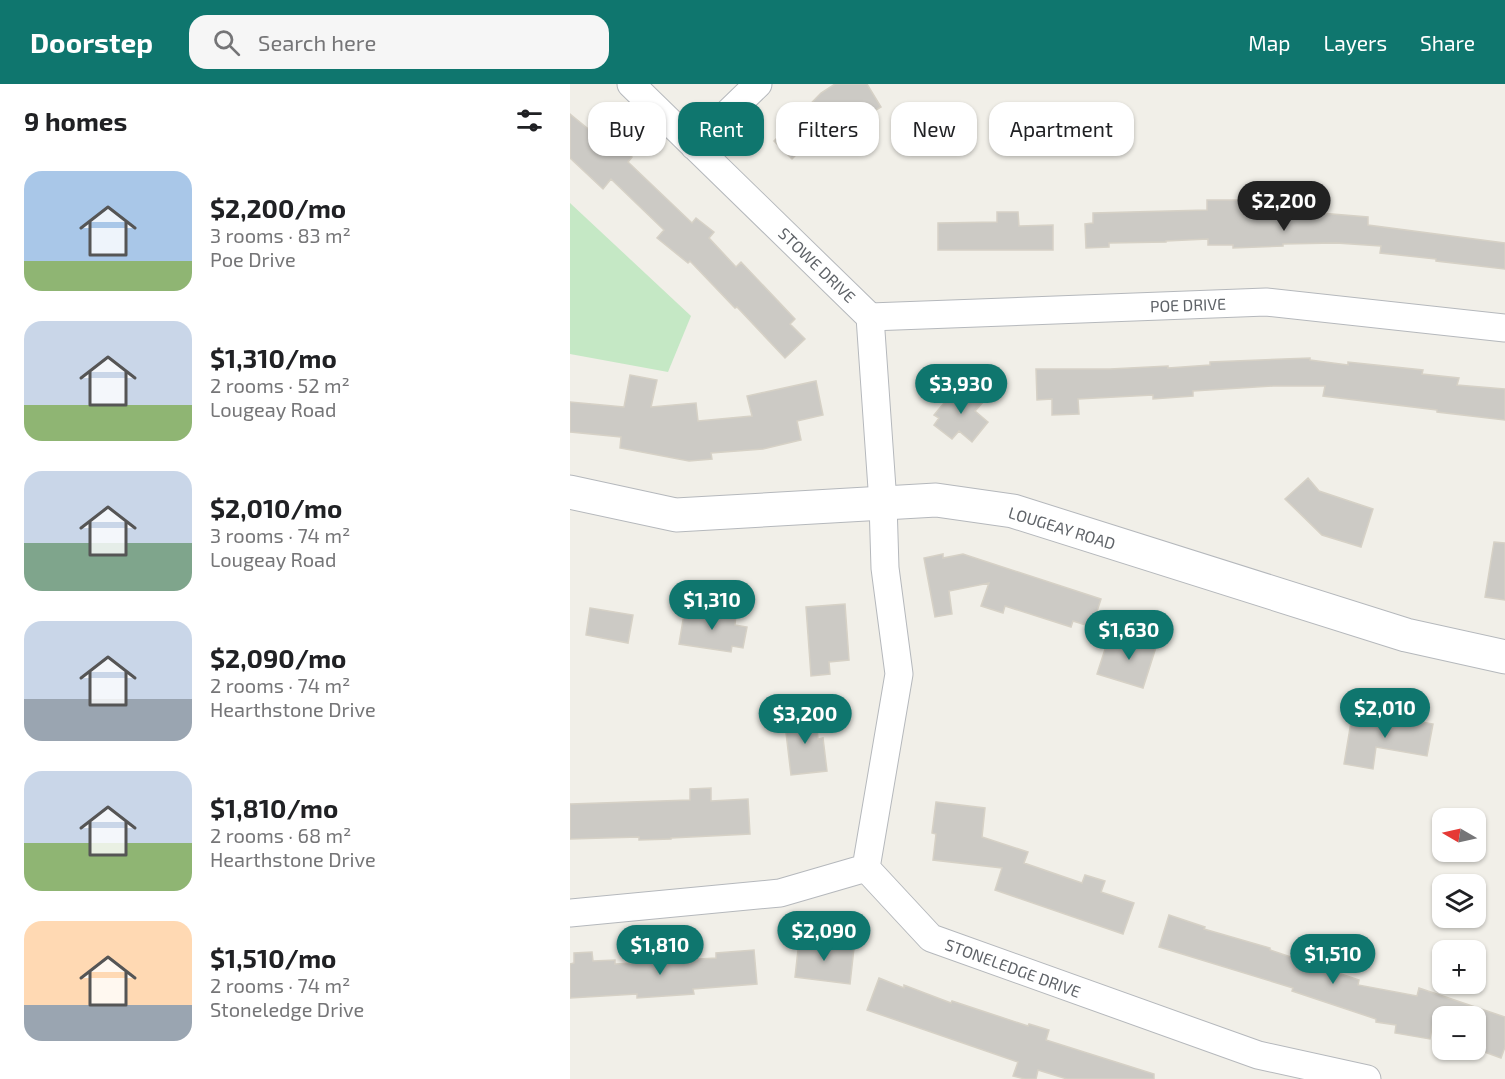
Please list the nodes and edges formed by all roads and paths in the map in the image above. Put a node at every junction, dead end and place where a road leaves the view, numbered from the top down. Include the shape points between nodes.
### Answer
1 (631, 84) edge
2 (758, 84) edge
3 (739, 102) edge
4 (678, 130) edge
5 (704, 156) edge
6 (870, 317) junction
7 (1505, 328) edge
8 (570, 492) edge
9 (883, 503) junction
10 (1505, 657) edge
11 (866, 868) junction
12 (570, 913) edge
13 (1367, 1079) edge

1 - 4 street, STOWE DRIVE
2 - 3 street
5 - 6 street, STOWE DRIVE
6 - 7 street, POE DRIVE via 1266,302
6 - 9 street, STOWE DRIVE
8 - 9 street, LOUGEAY ROAD via 676,515
9 - 10 street, LOUGEAY ROAD via 936,501 1012,511 1406,635
9 - 11 street via 885,568 899,674
11 - 12 street via 780,893
11 - 13 street, STONELEDGE DRIVE via 931,938 1258,1055

